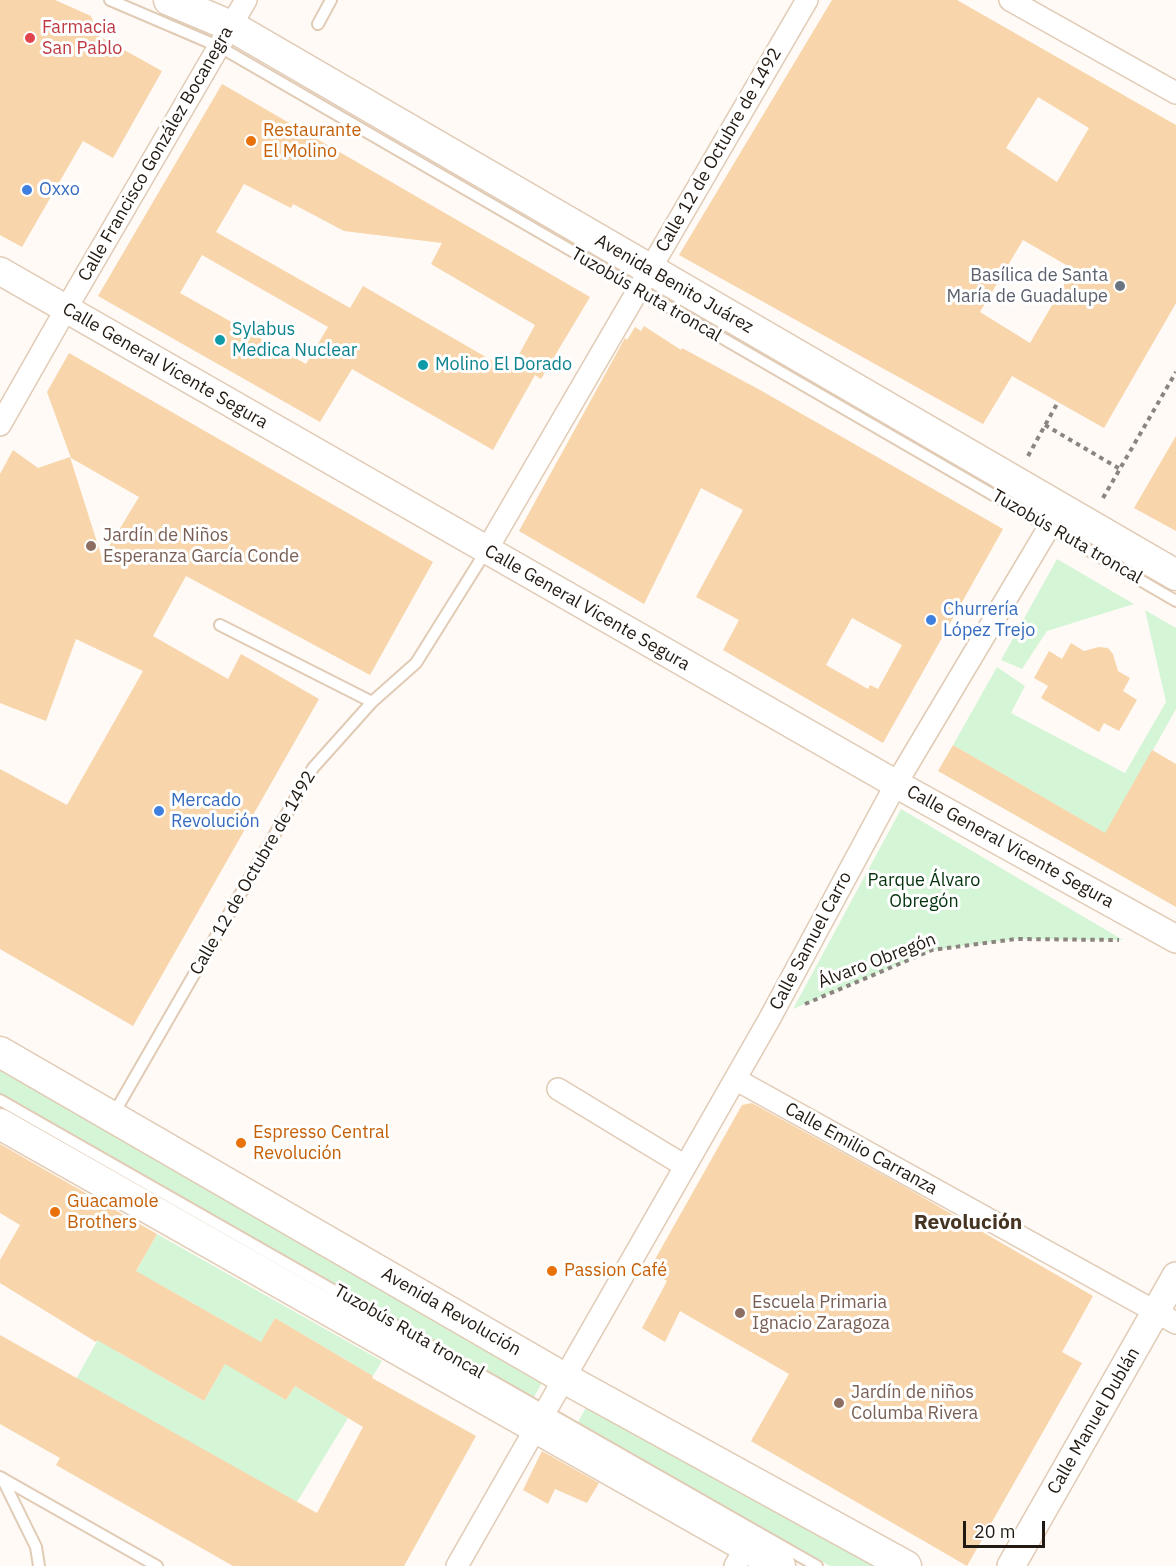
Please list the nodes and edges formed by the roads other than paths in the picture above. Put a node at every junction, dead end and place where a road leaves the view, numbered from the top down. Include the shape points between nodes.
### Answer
1 (110, 0) edge
2 (169, 0) edge
3 (246, 0) edge
4 (331, 0) edge
5 (807, 0) edge
6 (1010, 0) edge
7 (318, 24) dead end
8 (225, 36) junction
9 (1176, 93) edge
10 (0, 271) edge
11 (643, 280) junction
12 (66, 309) junction
13 (0, 425) edge
14 (1055, 517) junction
15 (486, 550) junction
16 (1176, 575) edge
17 (1176, 601) edge
18 (220, 625) dead end
19 (372, 702) junction
20 (896, 784) junction
21 (1176, 939) edge
22 (0, 1053) edge
23 (735, 1079) junction
24 (558, 1089) dead end
25 (0, 1100) edge
26 (113, 1117) junction
27 (0, 1124) edge
28 (685, 1166) junction
29 (1176, 1276) edge
30 (1166, 1318) edge
31 (564, 1378) junction
32 (541, 1420) junction
33 (1, 1478) edge
34 (740, 1556) edge
35 (39, 1566) edge
36 (157, 1566) edge
37 (457, 1566) edge
38 (780, 1566) edge
39 (817, 1566) edge
40 (906, 1566) edge
41 (1011, 1566) edge

1 - 8 lane
2 - 8 main road, Avenida Benito Juárez
3 - 8 street, Calle Francisco González Bocanegra
4 - 7 lane
5 - 11 street, Calle 12 de Octubre de 1492
6 - 9 street
8 - 11 main road, Avenida Benito Juárez
8 - 12 street, Calle Francisco González Bocanegra
10 - 12 street, Calle General Vicente Segura
11 - 14 main road, Avenida Benito Juárez
11 - 15 street, Calle 12 de Octubre de 1492
12 - 13 street, Calle Francisco González Bocanegra
12 - 15 street, Calle General Vicente Segura
14 - 16 main road, Avenida Benito Juárez
14 - 17 lane, Tuzobús Ruta troncal
14 - 20 street, Calle Samuel Carro
15 - 19 lane, Calle 12 de Octubre de 1492 via 416,663
15 - 20 street, Calle General Vicente Segura
18 - 19 lane
19 - 26 lane, Calle 12 de Octubre de 1492 via 313,768
20 - 21 street, Calle General Vicente Segura
20 - 23 street, Calle Samuel Carro
22 - 26 main road, Avenida Revolución
23 - 28 street, Calle Samuel Carro
23 - 30 street, Calle Emilio Carranza
24 - 28 street
25 - 32 lane, Tuzobús Ruta troncal
26 - 31 main road, Avenida Revolución
27 - 32 main road
28 - 31 street, Calle Samuel Carro
29 - 30 street, Calle Manuel Dublán
30 - 41 street, Calle Manuel Dublán
31 - 32 street, Calle Samuel Carro
31 - 40 main road, Avenida Revolución
32 - 34 main road
32 - 37 street, Calle Samuel Carro
32 - 39 lane, Tuzobús Ruta troncal
33 - 35 lane via 36,1547
33 - 36 lane
34 - 38 main road

